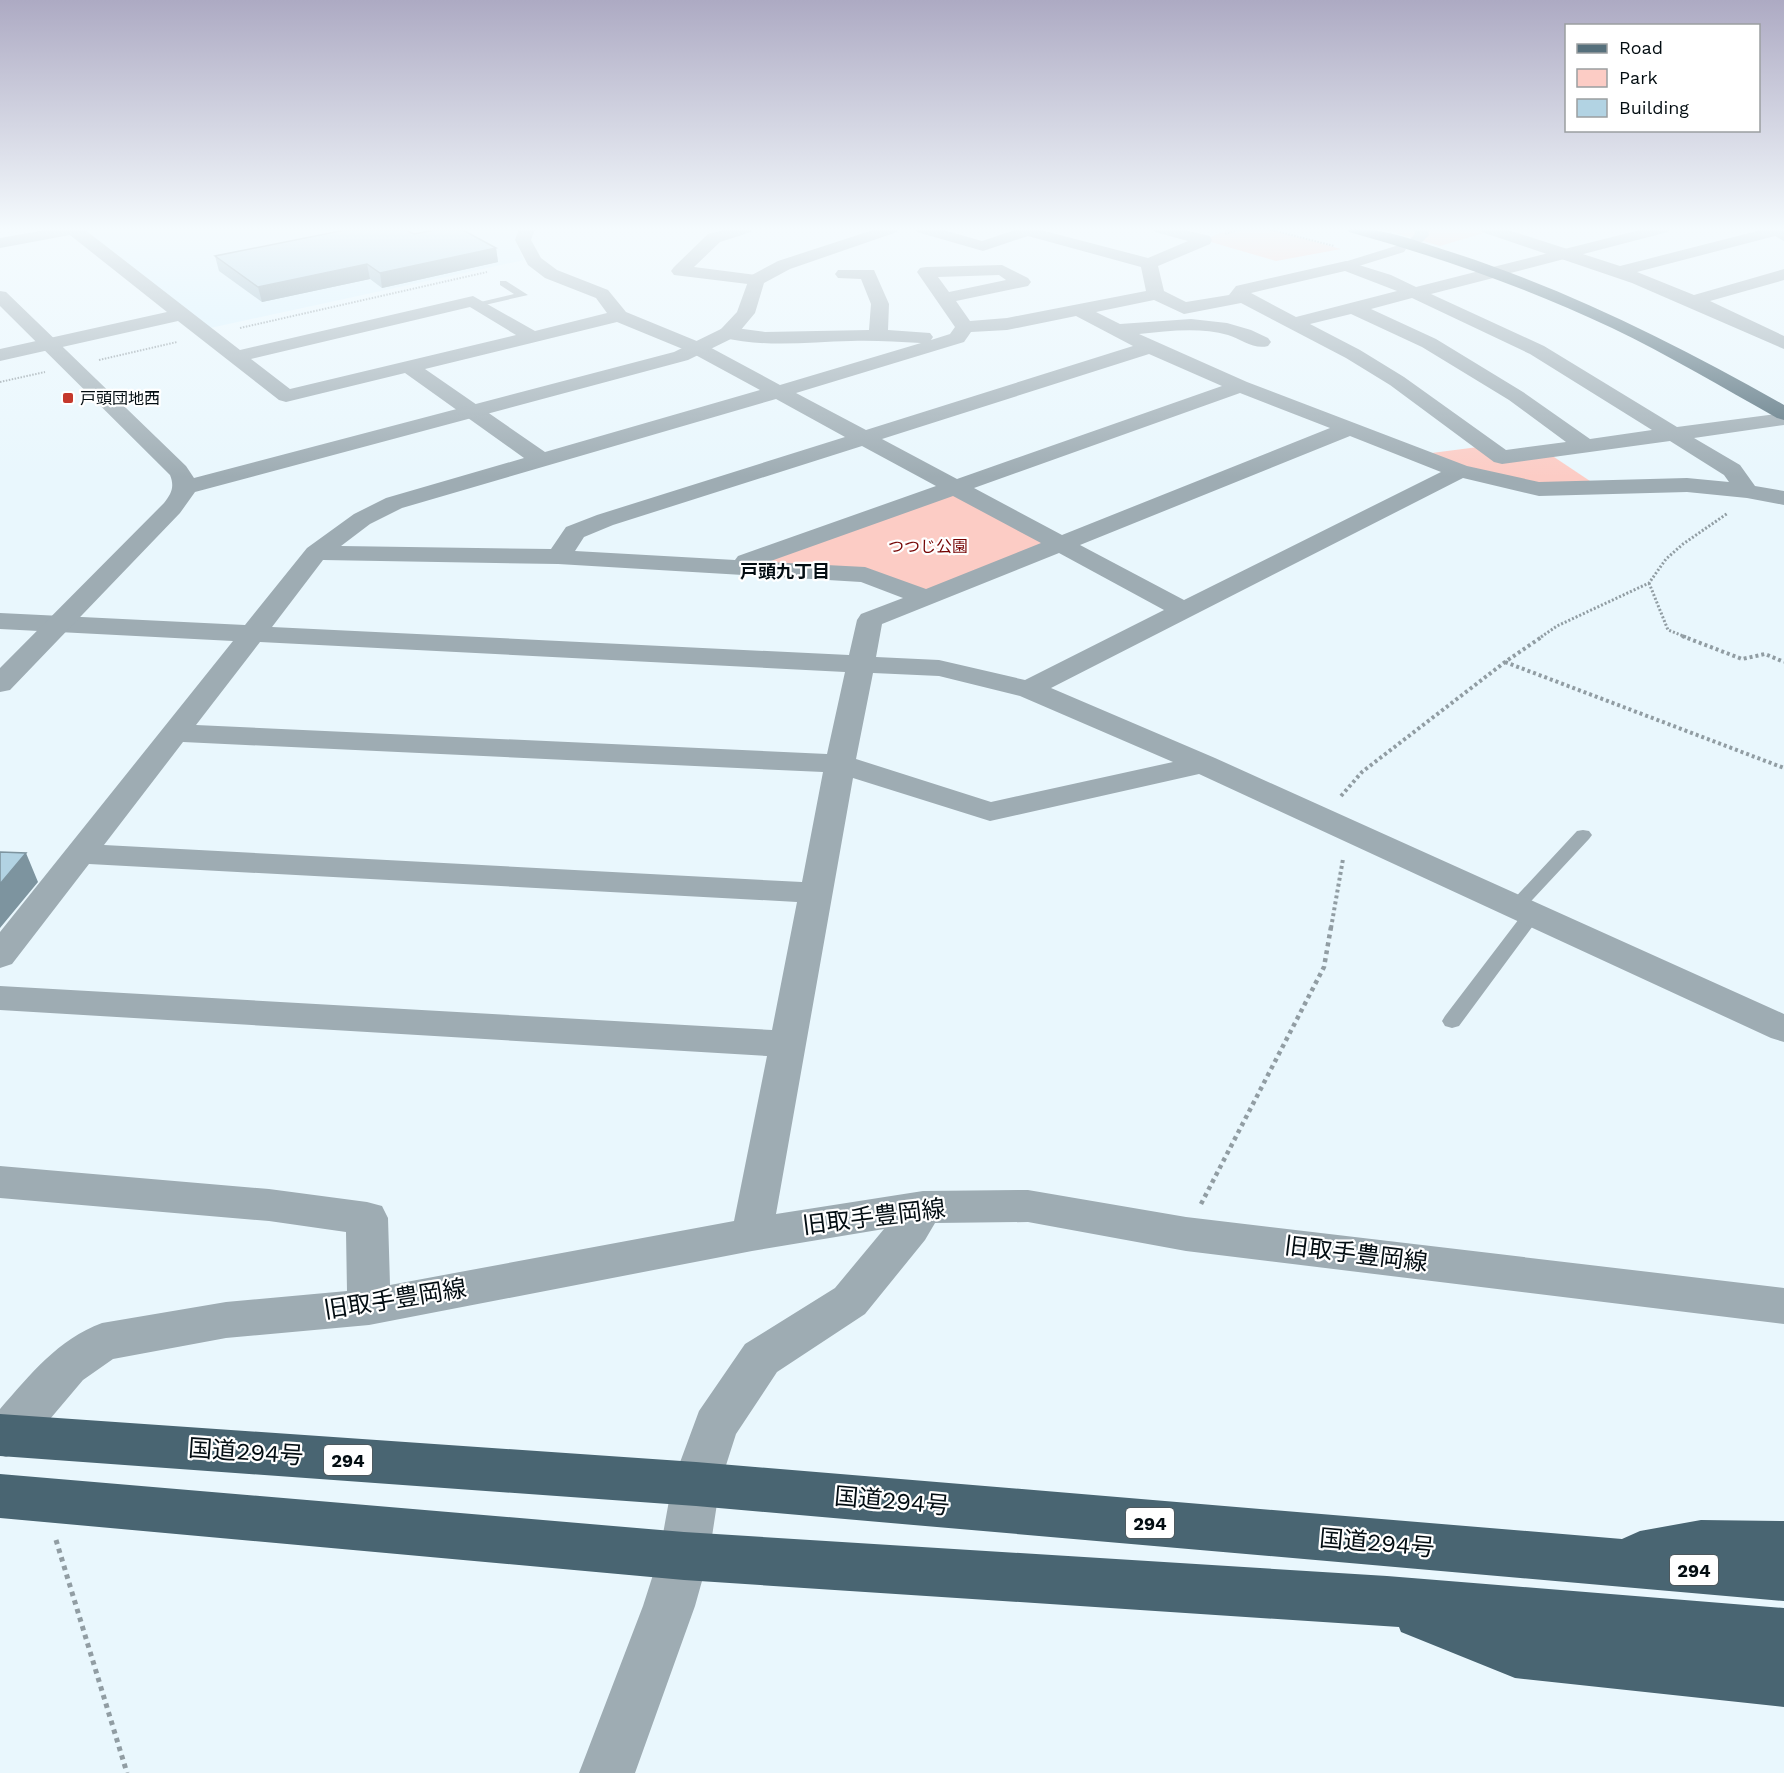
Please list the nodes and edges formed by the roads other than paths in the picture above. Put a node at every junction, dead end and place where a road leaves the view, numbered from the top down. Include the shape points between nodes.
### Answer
1 (16, 312) edge
2 (181, 312) edge
3 (424, 312) edge
4 (491, 312) edge
5 (616, 312) edge
6 (746, 312) edge
7 (880, 312) edge
8 (953, 312) edge
9 (1070, 312) edge
10 (1082, 312) edge
11 (1272, 312) edge
12 (1339, 312) edge
13 (1362, 312) edge
14 (1454, 312) edge
15 (1589, 312) edge
16 (1716, 312) edge
17 (184, 314) junction
18 (619, 316) junction
19 (1293, 323) junction
20 (1784, 326) edge
21 (1118, 330) junction
22 (961, 332) junction
23 (1762, 332) junction
24 (728, 333) junction
25 (532, 337) junction
26 (878, 337) junction
27 (1261, 342) dead end
28 (1784, 343) edge
29 (50, 344) junction
30 (1150, 347) junction
31 (697, 348) junction
32 (0, 355) edge
33 (236, 357) junction
34 (409, 367) junction
35 (1240, 386) junction
36 (780, 391) junction
37 (472, 410) junction
38 (1784, 414) edge
39 (1784, 419) edge
40 (1348, 429) junction
41 (1674, 434) junction
42 (864, 438) junction
43 (1586, 445) junction
44 (543, 461) junction
45 (1460, 471) junction
46 (186, 487) junction
47 (955, 487) junction
48 (1754, 492) junction
49 (1784, 498) edge
50 (1059, 543) junction
51 (316, 553) junction
52 (558, 557) junction
53 (734, 566) junction
54 (924, 597) junction
55 (1181, 609) junction
56 (0, 621) edge
57 (59, 624) junction
58 (253, 632) junction
59 (861, 662) junction
60 (0, 684) edge
61 (1030, 690) junction
62 (176, 733) junction
63 (840, 764) junction
64 (1204, 764) junction
65 (1583, 836) dead end
66 (78, 854) junction
67 (816, 893) junction
68 (1524, 911) junction
69 (0, 956) edge
70 (0, 998) edge
71 (1452, 1021) dead end
72 (1784, 1029) edge
73 (787, 1044) junction
74 (0, 1182) edge
75 (923, 1207) junction
76 (752, 1234) junction
77 (1784, 1306) edge
78 (369, 1307) junction
79 (3, 1435) edge
80 (696, 1484) junction
81 (0, 1496) edge
82 (1784, 1544) edge
83 (684, 1556) junction
84 (1603, 1563) junction
85 (1784, 1577) edge
86 (1387, 1601) junction
87 (1784, 1634) edge
88 (1784, 1680) edge
89 (607, 1773) edge

1 - 29 street
2 - 17 street
3 - 33 street
4 - 25 street
5 - 18 street
6 - 24 street
7 - 26 street
8 - 22 street
9 - 22 street
10 - 21 street
11 - 19 street
12 - 19 street
13 - 43 street via 1429,343
14 - 41 street via 1536,350
15 - 38 main road
16 - 23 street
17 - 29 street
17 - 33 street
18 - 25 street
18 - 31 street
19 - 43 street via 1397,381 1502,457
20 - 23 street
21 - 27 street via 1180,324 1217,326
21 - 30 street
22 - 26 street
22 - 36 street
23 - 28 street
24 - 26 street via 765,338
24 - 31 street
25 - 34 street
29 - 32 street
29 - 46 street via 178,471
30 - 35 street
30 - 42 street
31 - 36 street
31 - 37 street via 681,356
33 - 34 street via 286,396
34 - 37 street
35 - 40 street
35 - 47 street
36 - 42 street
36 - 44 street
37 - 44 street
37 - 46 street
39 - 41 street
40 - 45 street
40 - 50 street
41 - 43 street
41 - 48 street via 1732,470
42 - 47 street
42 - 52 street via 605,520 575,532
44 - 51 street via 394,503 362,519
45 - 48 street via 1539,489 1687,485
45 - 55 street
46 - 57 street via 172,508
47 - 50 street
47 - 53 street
48 - 49 street
50 - 54 street
50 - 55 street
51 - 52 street
51 - 58 street
52 - 53 street
53 - 54 street via 865,575
54 - 59 street via 870,620
55 - 61 street
56 - 57 street
57 - 58 street
57 - 60 street
58 - 59 street
58 - 62 street
59 - 61 street via 939,668
59 - 63 street
61 - 64 street
62 - 63 street
62 - 66 street
63 - 64 street via 990,812
63 - 67 street
64 - 68 street
65 - 68 lane
66 - 67 street
66 - 69 street
67 - 73 street
68 - 71 lane
68 - 72 street
70 - 73 street
73 - 76 street
74 - 78 street via 269,1204 367,1218
75 - 76 street, 旧取手豊岡線
75 - 77 street, 旧取手豊岡線 via 1028,1206 1186,1234
75 - 80 street via 850,1301 761,1358 715,1426
76 - 78 street, 旧取手豊岡線
78 - 79 street, 旧取手豊岡線 via 226,1320 102,1342 67,1366
79 - 80 highway, 国道294号 / 294
80 - 83 street
80 - 84 highway, 国道294号 / 294
81 - 83 highway
82 - 84 highway via 1701,1543
83 - 86 highway
83 - 89 street
84 - 85 highway, 国道294号 / 294
86 - 87 highway
86 - 88 highway via 1515,1652

